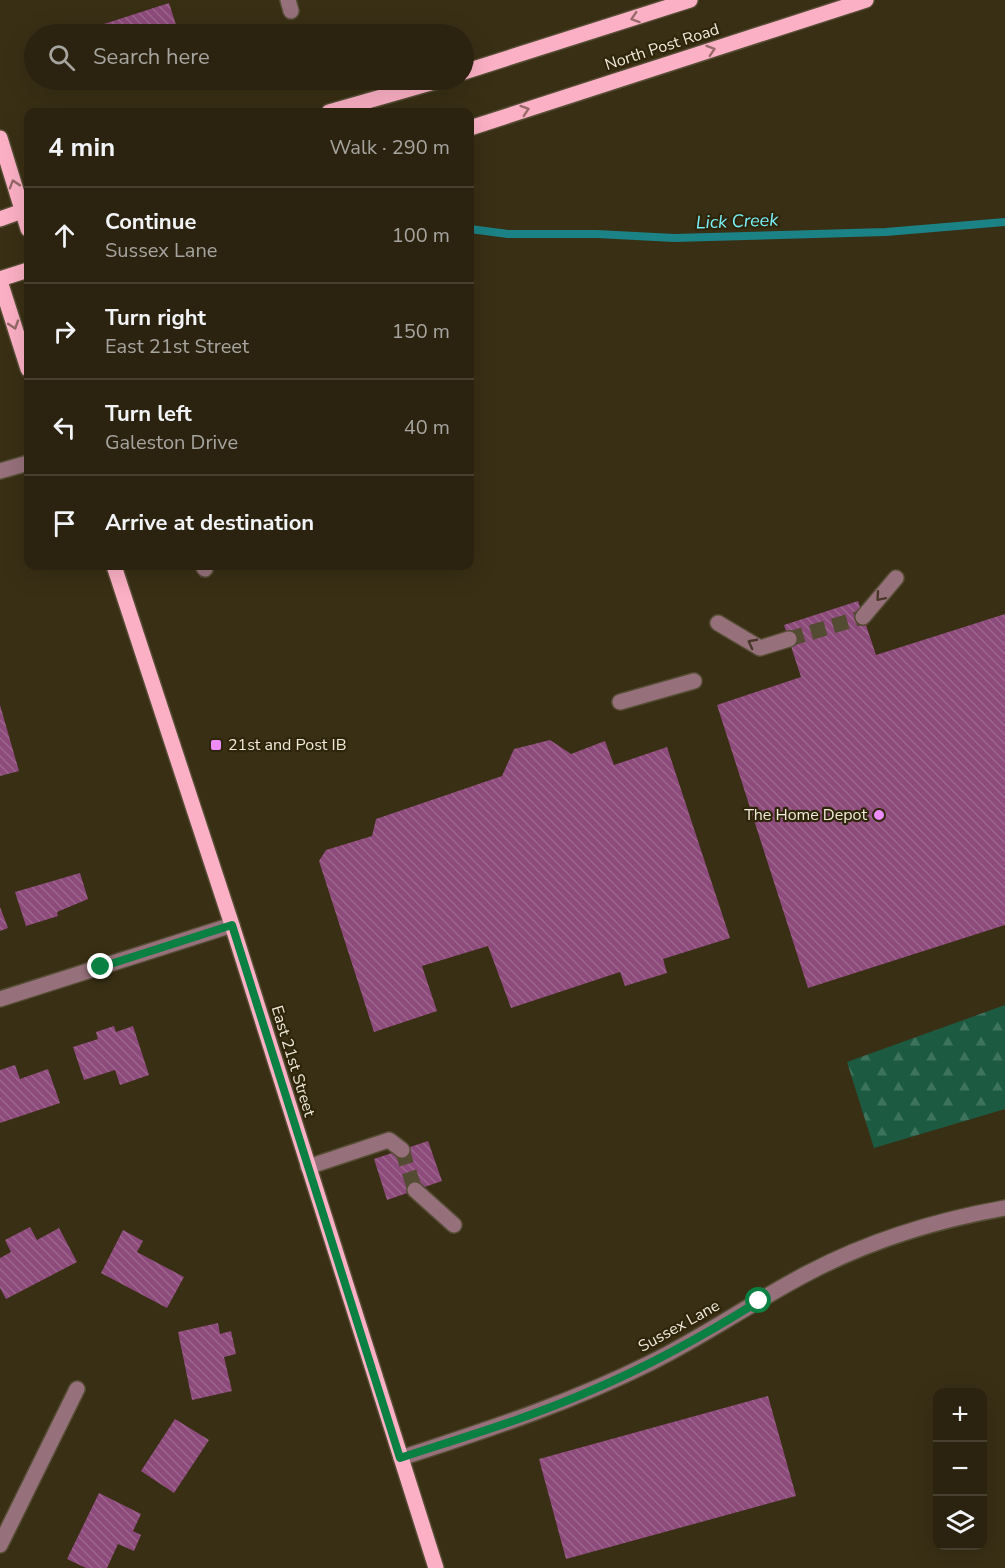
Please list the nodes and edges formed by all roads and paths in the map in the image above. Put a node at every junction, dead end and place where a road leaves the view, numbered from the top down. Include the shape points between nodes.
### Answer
1 (690, 0) edge
2 (866, 0) edge
3 (474, 69) edge
4 (406, 90) edge
5 (343, 108) edge
6 (474, 127) edge
7 (0, 138) edge
8 (24, 204) edge
9 (24, 211) edge
10 (0, 219) edge
11 (24, 271) edge
12 (0, 280) edge
13 (24, 356) edge
14 (24, 463) edge
15 (0, 471) edge
16 (115, 570) edge
17 (896, 578) dead end
18 (863, 616) tunnel mouth
19 (718, 624) dead end
20 (789, 639) tunnel mouth
21 (694, 681) dead end
22 (620, 702) dead end
23 (232, 925) junction
24 (0, 999) edge
25 (402, 1150) dead end
26 (308, 1167) junction
27 (415, 1190) tunnel mouth
28 (1005, 1208) edge
29 (454, 1225) dead end
30 (77, 1389) dead end
31 (400, 1458) junction
32 (0, 1545) edge
33 (436, 1568) edge

1 -> 3 main road
6 -> 2 main road, North Post Road
4 - 5 main road
8 -> 7 main road
9 - 10 main road
11 - 12 main road
12 -> 13 main road
14 - 15 street
16 - 23 main road, East 21st Street
17 -> 18 street
20 -> 19 street via 760,648
21 - 22 street
23 - 24 street
23 - 26 main road, East 21st Street
25 - 26 street via 389,1140
26 - 31 main road, East 21st Street
27 - 29 street
28 - 31 street, Sussex Lane via 910,1231 844,1256 673,1352 591,1391
30 - 32 street
31 - 33 main road, East 21st Street

